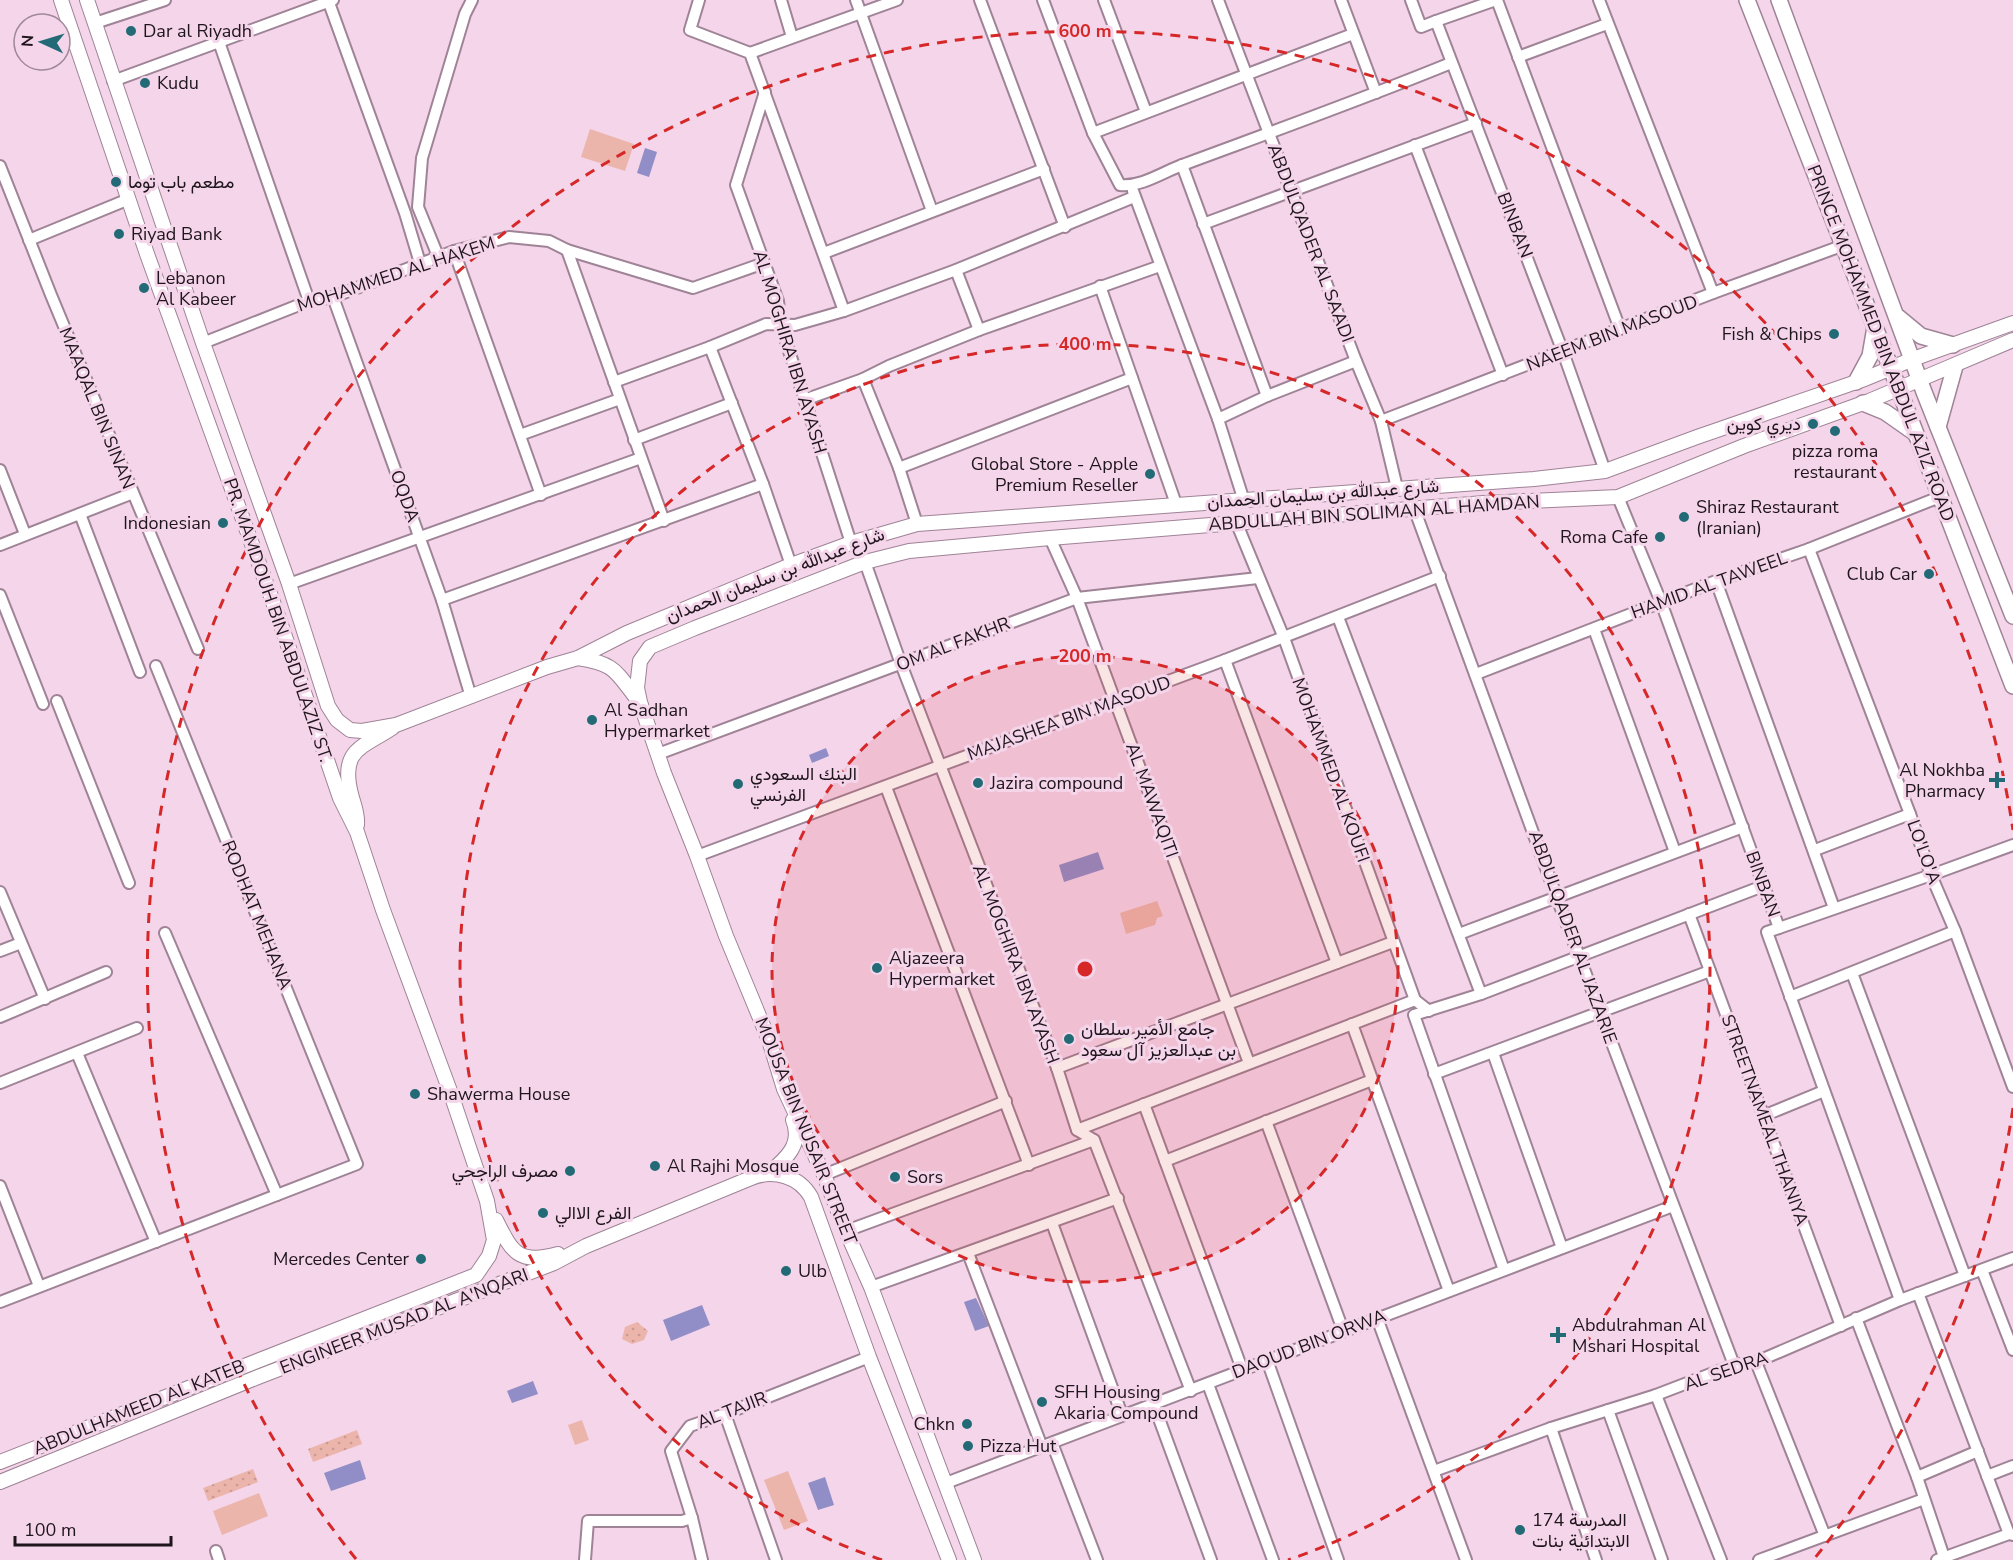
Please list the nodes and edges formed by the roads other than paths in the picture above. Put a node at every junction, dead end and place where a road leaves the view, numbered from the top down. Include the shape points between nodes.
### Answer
1 (61, 0) edge
2 (87, 0) edge
3 (165, 0) edge
4 (330, 0) edge
5 (472, 0) edge
6 (699, 0) edge
7 (781, 0) edge
8 (856, 0) edge
9 (897, 0) edge
10 (980, 0) edge
11 (1043, 0) edge
12 (1104, 0) edge
13 (1218, 0) edge
14 (1341, 0) edge
15 (1411, 0) edge
16 (1496, 0) edge
17 (1599, 0) edge
18 (1748, 0) edge
19 (1779, 0) edge
20 (860, 13) junction
21 (1436, 21) junction
22 (95, 23) junction
23 (1607, 24) junction
24 (1353, 34) junction
25 (792, 37) junction
26 (219, 42) junction
27 (750, 53) junction
28 (1518, 57) junction
29 (1451, 63) junction
30 (1246, 75) junction
31 (113, 81) junction
32 (765, 92) junction
33 (1376, 93) junction
34 (1146, 112) junction
35 (1476, 123) junction
36 (1093, 134) junction
37 (1269, 134) junction
38 (1415, 145) junction
39 (1182, 165) junction
40 (0, 166) edge
41 (1044, 169) junction
42 (1133, 192) junction
43 (1292, 192) junction
44 (129, 199) junction
45 (932, 211) junction
46 (1203, 224) junction
47 (1065, 227) junction
48 (29, 240) junction
49 (1844, 245) junction
50 (567, 250) junction
51 (454, 251) junction
52 (824, 253) junction
53 (438, 256) junction
54 (420, 263) junction
55 (764, 263) junction
56 (1160, 266) junction
57 (956, 270) junction
58 (1100, 286) junction
59 (1713, 293) junction
60 (333, 297) junction
61 (309, 301) junction
62 (844, 311) junction
63 (1897, 316) junction
64 (2013, 323) edge
65 (781, 326) junction
66 (1875, 327) junction
67 (1620, 329) junction
68 (979, 330) junction
69 (2013, 340) edge
70 (203, 343) junction
71 (1953, 345) junction
72 (710, 347) junction
73 (1563, 352) junction
74 (1913, 359) junction
75 (1356, 362) junction
76 (1955, 366) junction
77 (1890, 368) junction
78 (1503, 375) junction
79 (1132, 378) junction
80 (1926, 378) junction
81 (863, 379) junction
82 (614, 382) junction
83 (1856, 382) junction
84 (1898, 389) junction
85 (1267, 396) junction
86 (620, 399) junction
87 (804, 400) junction
88 (732, 403) junction
89 (1863, 403) junction
90 (1218, 419) junction
91 (1381, 421) junction
92 (1938, 427) junction
93 (1916, 433) junction
94 (520, 435) junction
95 (634, 440) junction
96 (641, 458) junction
97 (899, 468) junction
98 (0, 470) edge
99 (1605, 471) junction
100 (763, 484) junction
101 (1397, 488) junction
102 (133, 493) junction
103 (541, 495) junction
104 (1942, 496) junction
105 (1618, 497) junction
106 (1244, 501) junction
107 (1176, 504) junction
108 (1414, 508) junction
109 (80, 514) junction
110 (664, 521) junction
111 (917, 524) junction
112 (1237, 524) junction
113 (25, 534) junction
114 (420, 538) junction
115 (1050, 538) junction
116 (851, 543) junction
117 (0, 545) edge
118 (1809, 549) junction
119 (865, 562) junction
120 (791, 565) junction
121 (1440, 576) junction
122 (1258, 578) junction
123 (1716, 581) junction
124 (289, 584) junction
125 (0, 596) edge
126 (1077, 598) junction
127 (442, 600) junction
128 (1660, 602) junction
129 (2013, 616) edge
130 (1338, 617) junction
131 (1594, 628) junction
132 (1284, 638) junction
133 (198, 648) dead end
134 (578, 658) junction
135 (1225, 660) junction
136 (901, 664) junction
137 (156, 666) dead end
138 (140, 672) dead end
139 (1476, 674) junction
140 (2013, 686) edge
141 (471, 697) junction
142 (57, 700) dead end
143 (1115, 700) junction
144 (640, 702) junction
145 (44, 704) dead end
146 (396, 725) junction
147 (658, 754) junction
148 (940, 766) junction
149 (885, 787) junction
150 (1910, 814) junction
151 (1743, 827) junction
152 (357, 832) junction
153 (2013, 845) edge
154 (1815, 850) junction
155 (1675, 852) junction
156 (698, 856) junction
157 (1931, 875) junction
158 (129, 883) dead end
159 (1763, 886) junction
160 (0, 892) edge
161 (1557, 898) junction
162 (1834, 908) junction
163 (1689, 914) junction
164 (1779, 928) junction
165 (1955, 931) junction
166 (165, 933) dead end
167 (1459, 934) junction
168 (1393, 942) junction
169 (21, 943) junction
170 (0, 951) edge
171 (1580, 956) junction
172 (1336, 963) junction
173 (1710, 971) junction
174 (106, 972) dead end
175 (1852, 973) junction
176 (1481, 994) junction
177 (1790, 997) junction
178 (45, 999) junction
179 (1415, 1000) junction
180 (1227, 1005) junction
181 (1429, 1011) junction
182 (1600, 1011) junction
183 (0, 1017) edge
184 (1352, 1024) junction
185 (137, 1028) dead end
186 (77, 1053) junction
187 (1493, 1053) junction
188 (1249, 1063) junction
189 (1057, 1068) junction
190 (1434, 1074) junction
191 (1372, 1080) junction
192 (0, 1083) edge
193 (2013, 1087) edge
194 (784, 1089) junction
195 (1824, 1091) junction
196 (1006, 1101) junction
197 (1144, 1104) junction
198 (1763, 1116) junction
199 (1266, 1121) junction
200 (1077, 1130) junction
201 (1094, 1140) junction
202 (1165, 1161) junction
203 (1029, 1166) junction
204 (769, 1173) junction
205 (824, 1175) junction
206 (0, 1186) edge
207 (278, 1195) junction
208 (1118, 1198) junction
209 (487, 1201) junction
210 (1673, 1206) junction
211 (1052, 1223) junction
212 (846, 1231) junction
213 (494, 1240) joint
214 (156, 1242) junction
215 (586, 1246) junction
216 (1562, 1248) junction
217 (968, 1253) junction
218 (2013, 1258) edge
219 (1504, 1270) junction
220 (1982, 1270) junction
221 (1965, 1276) junction
222 (39, 1286) junction
223 (871, 1287) junction
224 (1449, 1291) junction
225 (1918, 1293) junction
226 (1900, 1300) junction
227 (0, 1302) edge
228 (1377, 1317) junction
229 (1856, 1318) junction
230 (1841, 1326) junction
231 (1343, 1330) junction
232 (2013, 1350) edge
233 (869, 1357) junction
234 (1267, 1360) junction
235 (1756, 1362) junction
236 (1734, 1365) junction
237 (1242, 1369) junction
238 (1208, 1384) junction
239 (1191, 1391) junction
240 (1656, 1395) junction
241 (1154, 1405) junction
242 (1608, 1410) junction
243 (725, 1414) junction
244 (1122, 1415) junction
245 (1551, 1428) junction
246 (1047, 1445) junction
247 (1978, 1452) junction
248 (0, 1462) edge
249 (2013, 1466) edge
250 (1434, 1471) junction
251 (1987, 1476) junction
252 (1917, 1477) junction
253 (0, 1482) edge
254 (946, 1483) junction
255 (1924, 1499) junction
256 (692, 1518) junction
257 (2011, 1534) edge
258 (1825, 1536) junction
259 (1941, 1558) edge
260 (585, 1560) edge
261 (702, 1560) edge
262 (776, 1560) edge
263 (949, 1560) edge
264 (974, 1560) edge
265 (1097, 1560) edge
266 (1211, 1560) edge
267 (1273, 1560) edge
268 (1338, 1560) edge
269 (1466, 1560) edge
270 (1596, 1560) edge
271 (1662, 1560) edge
272 (1721, 1560) edge
273 (1759, 1560) edge

1 - 44 street, PR. MAMDOUH BIN ABDULAZIZ ST.
2 - 22 street, PR. MAMDOUH BIN ABDULAZIZ ST.
3 - 22 street
4 - 26 street
4 - 54 street
5 - 53 street via 422,158 418,207
6 - 27 street via 690,30
7 - 25 street
8 - 20 street
9 - 20 street
10 - 41 street
11 - 36 street
12 - 34 street
13 - 30 street, ABDULQADER AL SAADI
14 - 24 street
15 - 21 street via 1421,27
16 - 21 street
16 - 28 street
17 - 23 street
18 - 49 main road, PRINCE MOHAMMED BIN ABDUL AZIZ ROAD
19 - 63 main road, PRINCE MOHAMMED BIN ABDUL AZIZ ROAD
20 - 25 street
20 - 45 street
21 - 29 street, BINBAN
22 - 31 street, PR. MAMDOUH BIN ABDULAZIZ ST.
23 - 28 street
23 - 59 street
24 - 30 street
24 - 33 street
25 - 27 street
26 - 31 street
26 - 61 street
27 - 32 street
28 - 67 street
29 - 33 street
29 - 35 street, BINBAN
30 - 34 street
30 - 37 street, ABDULQADER AL SAADI
31 - 70 street, PR. MAMDOUH BIN ABDULAZIZ ST.
32 - 52 street
32 - 55 street, AL MOGHIRA IBN AYASH via 736,185
33 - 37 street
34 - 36 street
35 - 38 street
35 - 73 street, BINBAN
36 - 42 street via 1120,185
37 - 39 street
37 - 43 street, ABDULQADER AL SAADI
38 - 43 street
38 - 78 street
39 - 42 street
39 - 46 street
40 - 48 street, MAAQAL BIN SINAN
41 - 45 street
41 - 47 street
42 - 47 street
42 - 56 street
43 - 46 street
43 - 75 street, ABDULQADER AL SAADI
44 - 48 street
44 - 152 street, PR. MAMDOUH BIN ABDULAZIZ ST. via 340,798
45 - 52 street
46 - 85 street
47 - 57 street
48 - 102 street, MAAQAL BIN SINAN
49 - 59 street, NAEEM BIN MASOUD
49 - 66 main road, PRINCE MOHAMMED BIN ABDUL AZIZ ROAD
50 - 51 street, MOHAMMED AL HAKEM via 549,241 509,237
50 - 55 street, MOHAMMED AL HAKEM via 693,288
50 - 82 street
51 - 53 street, MOHAMMED AL HAKEM
51 - 94 street
52 - 62 street
53 - 54 street, MOHAMMED AL HAKEM
54 - 60 street, MOHAMMED AL HAKEM
55 - 65 street, AL MOGHIRA IBN AYASH via 778,301
56 - 58 street
56 - 90 street
57 - 62 street
57 - 68 street
58 - 68 street
58 - 79 street
59 - 67 street, NAEEM BIN MASOUD
60 - 61 street, MOHAMMED AL HAKEM
60 - 114 street, OQDA
61 - 70 street, MOHAMMED AL HAKEM
62 - 65 street
63 - 71 main road via 1921,336
63 - 74 main road, PRINCE MOHAMMED BIN ABDUL AZIZ ROAD
64 - 71 street, شارع عبدالله بن سليمان الحمدان
65 - 72 street via 766,324
65 - 87 street, AL MOGHIRA IBN AYASH
66 - 77 main road, PRINCE MOHAMMED BIN ABDUL AZIZ ROAD
66 - 83 main road via 1870,356
67 - 73 street, NAEEM BIN MASOUD
68 - 81 street
69 - 76 street
70 - 124 street, PR. MAMDOUH BIN ABDULAZIZ ST.
71 - 74 street, شارع عبدالله بن سليمان الحمدان
72 - 82 street
72 - 88 street
73 - 78 street, NAEEM BIN MASOUD
73 - 99 street, BINBAN
74 - 77 street, شارع عبدالله بن سليمان الحمدان
74 - 80 main road, PRINCE MOHAMMED BIN ABDUL AZIZ ROAD
75 - 85 street
75 - 91 street, ABDULQADER AL SAADI
76 - 80 street
76 - 92 main road
77 - 83 street, شارع عبدالله بن سليمان الحمدان
77 - 84 main road, PRINCE MOHAMMED BIN ABDUL AZIZ ROAD
78 - 91 street, NAEEM BIN MASOUD
79 - 97 street
79 - 107 street
80 - 84 street, ABDULLAH BIN SOLIMAN AL HAMDAN
80 - 92 main road, PRINCE MOHAMMED BIN ABDUL AZIZ ROAD
81 - 87 street
81 - 97 street
82 - 86 street
83 - 99 street, شارع عبدالله بن سليمان الحمدان
84 - 89 street, ABDULLAH BIN SOLIMAN AL HAMDAN
84 - 93 main road, PRINCE MOHAMMED BIN ABDUL AZIZ ROAD
85 - 90 street
86 - 94 street
86 - 95 street
87 - 116 street, AL MOGHIRA IBN AYASH
88 - 95 street
88 - 100 street
89 - 93 main road via 1885,412
89 - 105 street, ABDULLAH BIN SOLIMAN AL HAMDAN
90 - 106 street
91 - 101 street, ABDULQADER AL SAADI
92 - 129 main road, PRINCE MOHAMMED BIN ABDUL AZIZ ROAD
93 - 104 main road, PRINCE MOHAMMED BIN ABDUL AZIZ ROAD
94 - 103 street
95 - 96 street
96 - 103 street
96 - 110 street
97 - 111 street
98 - 113 street
99 - 101 street, شارع عبدالله بن سليمان الحمدان
100 - 110 street
100 - 120 street
101 - 106 street, شارع عبدالله بن سليمان الحمدان
102 - 109 street
102 - 133 street, MAAQAL BIN SINAN
103 - 114 street
104 - 118 street, HAMID AL TAWEEL
104 - 140 main road, PRINCE MOHAMMED BIN ABDUL AZIZ ROAD
105 - 108 street, ABDULLAH BIN SOLIMAN AL HAMDAN
105 - 128 street, BINBAN
106 - 107 street, شارع عبدالله بن سليمان الحمدان
107 - 111 street, شارع عبدالله بن سليمان الحمدان
108 - 112 street, ABDULLAH BIN SOLIMAN AL HAMDAN
108 - 121 street, ABDULQADER AL JAZARIE
109 - 113 street
109 - 138 street
110 - 127 street
111 - 116 street, شارع عبدالله بن سليمان الحمدان
112 - 115 street, ABDULLAH BIN SOLIMAN AL HAMDAN
112 - 122 street, MOHAMMED AL KOUFI
113 - 117 street
114 - 124 street
114 - 127 street, OQDA
115 - 119 street, ABDULLAH BIN SOLIMAN AL HAMDAN via 909,551
115 - 126 street, AL MAWAQITI
116 - 120 street, شارع عبدالله بن سليمان الحمدان
118 - 123 street, HAMID AL TAWEEL
118 - 150 street, LO'LO'A
119 - 136 street, AL MOGHIRA IBN AYASH
119 - 144 street, ABDULLAH BIN SOLIMAN AL HAMDAN via 650,647 640,661
120 - 134 street, شارع عبدالله بن سليمان الحمدان via 627,633
121 - 130 street, MAJASHEA BIN MASOUD
121 - 139 street, ABDULQADER AL JAZARIE
122 - 126 street, OM AL FAKHR
122 - 132 street, MOHAMMED AL KOUFI
123 - 128 street, HAMID AL TAWEEL
123 - 154 street
124 - 146 street, PR. MAMDOUH BIN ABDULAZIZ ST. via 328,706 337,720 350,730
125 - 145 street
126 - 136 street, OM AL FAKHR
126 - 143 street, AL MAWAQITI
127 - 141 street, OQDA
128 - 131 street, HAMID AL TAWEEL
128 - 151 street, BINBAN
130 - 132 street, MAJASHEA BIN MASOUD
130 - 167 street
131 - 139 street, HAMID AL TAWEEL
131 - 155 street
132 - 135 street, MAJASHEA BIN MASOUD
132 - 168 street, MOHAMMED AL KOUFI
134 - 141 street
134 - 144 street via 612,667
135 - 143 street, MAJASHEA BIN MASOUD
135 - 172 street
136 - 147 street, OM AL FAKHR
136 - 148 street, AL MOGHIRA IBN AYASH
137 - 207 street, RODHAT MEHANA via 357,1164
139 - 161 street, ABDULQADER AL JAZARIE
141 - 146 street
142 - 158 street
143 - 148 street, MAJASHEA BIN MASOUD
143 - 180 street, AL MAWAQITI
144 - 147 street, MOUSA BIN NUSAIR STREET
146 - 152 street via 361,745 350,758 346,777 358,814
147 - 156 street, MOUSA BIN NUSAIR STREET
148 - 149 street, MAJASHEA BIN MASOUD
148 - 189 street, AL MOGHIRA IBN AYASH
149 - 156 street, MAJASHEA BIN MASOUD
149 - 196 street
150 - 154 street
150 - 157 street, LO'LO'A
151 - 155 street
151 - 159 street, BINBAN
152 - 209 street, PR. MAMDOUH BIN ABDULAZIZ ST.
153 - 157 street
154 - 162 street
155 - 161 street
156 - 194 street, MOUSA BIN NUSAIR STREET
157 - 162 street
157 - 165 street, LO'LO'A
159 - 163 street
159 - 164 street, BINBAN
160 - 169 street
161 - 167 street
161 - 171 street, ABDULQADER AL JAZARIE
162 - 164 street
163 - 171 street
163 - 173 street, STREETNAMEAL THANIYA
164 - 177 street, BINBAN via 1767,932
165 - 175 street
165 - 193 street, LO'LO'A
166 - 207 street
167 - 176 street
168 - 172 street
168 - 179 street, MOHAMMED AL KOUFI
169 - 170 street
169 - 178 street
171 - 176 street
171 - 182 street, ABDULQADER AL JAZARIE
172 - 180 street
173 - 182 street
173 - 198 street, STREETNAMEAL THANIYA
174 - 178 street
175 - 177 street
175 - 221 street
176 - 181 street
177 - 195 street, BINBAN
178 - 183 street
179 - 181 street
179 - 184 street
180 - 188 street, AL MAWAQITI
180 - 189 street
181 - 190 street via 1414,1015
182 - 187 street
182 - 210 street, ABDULQADER AL JAZARIE
184 - 188 street
184 - 191 street
185 - 186 street
186 - 192 street
186 - 214 street
187 - 190 street
187 - 216 street
188 - 197 street
189 - 200 street, AL MOGHIRA IBN AYASH
190 - 219 street
191 - 199 street
191 - 224 street
194 - 204 street via 796,1126 795,1140 786,1159
194 - 205 street, MOUSA BIN NUSAIR STREET
195 - 198 street
195 - 226 street, BINBAN
196 - 203 street
196 - 205 street
197 - 200 street
197 - 202 street
198 - 230 street, STREETNAMEAL THANIYA
199 - 202 street
199 - 231 street
200 - 201 street
201 - 203 street
201 - 208 street
202 - 237 street
203 - 212 street
204 - 215 street, ENGINEER MUSAD AL A'NQARI
204 - 233 street, MOUSA BIN NUSAIR STREET via 797,1180 806,1187
205 - 212 street, MOUSA BIN NUSAIR STREET
206 - 222 street
207 - 214 street
208 - 211 street
208 - 239 street
209 - 213 street, PR. MAMDOUH BIN ABDULAZIZ ST.
209 - 215 street via 513,1251 542,1259
210 - 216 street, DAOUD BIN ORWA
210 - 236 street, ABDULQADER AL JAZARIE
211 - 217 street
211 - 244 street
212 - 223 street, MOUSA BIN NUSAIR STREET
213 - 248 street, ABDULHAMEED AL KATEB via 476,1275
214 - 222 street
215 - 253 street, ENGINEER MUSAD AL A'NQARI via 554,1263
216 - 219 street, DAOUD BIN ORWA
217 - 223 street
217 - 246 street
218 - 220 street, AL SEDRA
219 - 224 street, DAOUD BIN ORWA
220 - 221 street, AL SEDRA
220 - 232 street
221 - 225 street, AL SEDRA
222 - 227 street
223 - 254 street, MOUSA BIN NUSAIR STREET
224 - 228 street, DAOUD BIN ORWA
225 - 226 street, AL SEDRA
225 - 247 street
226 - 229 street, AL SEDRA
228 - 231 street, DAOUD BIN ORWA
228 - 250 street
229 - 230 street, AL SEDRA
229 - 252 street
230 - 235 street, AL SEDRA
231 - 234 street, DAOUD BIN ORWA
233 - 243 street, AL TAJIR
233 - 263 street, MOUSA BIN NUSAIR STREET
234 - 237 street, DAOUD BIN ORWA
234 - 268 street
235 - 236 street, AL SEDRA
235 - 258 street
236 - 240 street, AL SEDRA
237 - 238 street, DAOUD BIN ORWA
238 - 239 street, DAOUD BIN ORWA
238 - 267 street
239 - 241 street, DAOUD BIN ORWA
240 - 242 street, AL SEDRA
240 - 272 street
241 - 244 street, DAOUD BIN ORWA
241 - 266 street
242 - 245 street, AL SEDRA
242 - 271 street
243 - 256 street, AL TAJIR via 690,1426 671,1451
243 - 262 street
244 - 246 street, DAOUD BIN ORWA
245 - 250 street, AL SEDRA
245 - 270 street
246 - 254 street, DAOUD BIN ORWA
246 - 265 street
247 - 251 street
247 - 252 street
249 - 251 street
250 - 269 street
251 - 257 street
252 - 255 street
254 - 264 street, MOUSA BIN NUSAIR STREET
255 - 258 street
255 - 259 street
256 - 260 street via 588,1521
256 - 261 street
257 - 259 street
258 - 273 street

